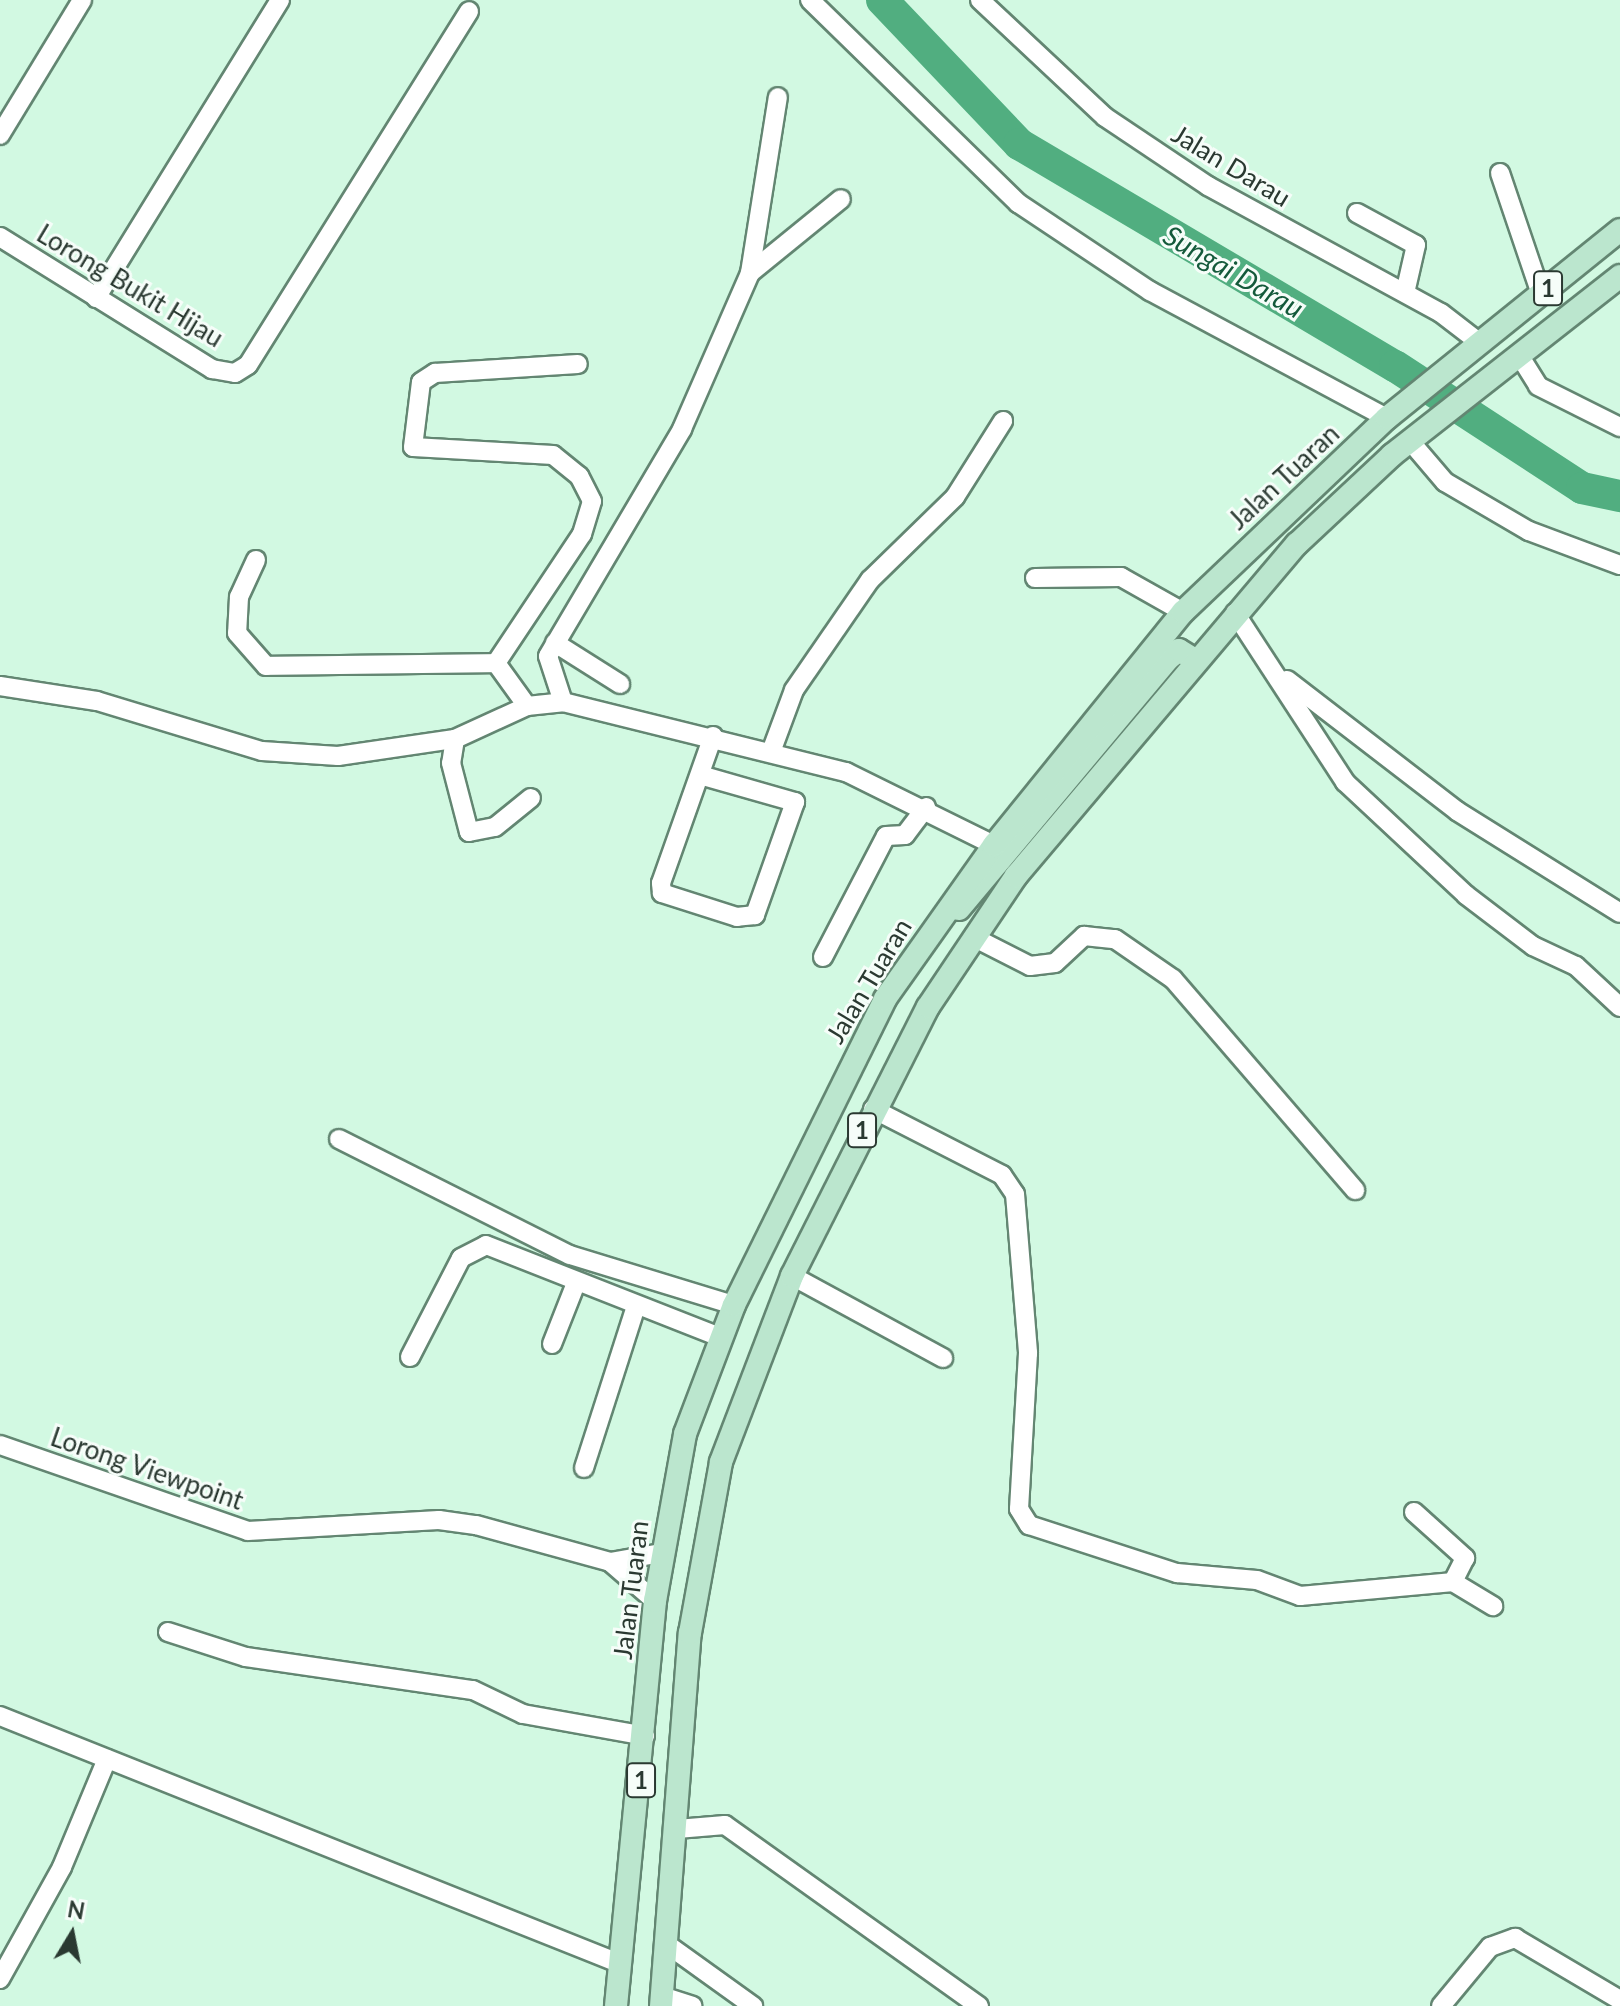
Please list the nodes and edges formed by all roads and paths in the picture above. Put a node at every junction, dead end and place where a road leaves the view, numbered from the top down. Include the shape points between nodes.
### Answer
1 (82, 0) edge
2 (280, 0) edge
3 (810, 0) edge
4 (980, 0) edge
5 (469, 11) dead end
6 (778, 97) dead end
7 (0, 135) edge
8 (1500, 173) dead end
9 (841, 199) dead end
10 (1357, 213) dead end
11 (1620, 230) edge
12 (0, 237) edge
13 (750, 273) junction
14 (1620, 276) edge
15 (1405, 293) junction
16 (1541, 294) junction
17 (96, 298) junction
18 (1479, 345) junction
19 (1513, 359) junction
20 (578, 364) dead end
21 (1387, 418) junction
22 (1003, 421) dead end
23 (1620, 427) edge
24 (1410, 441) junction
25 (256, 560) dead end
26 (1620, 565) edge
27 (1035, 578) dead end
28 (1183, 612) junction
29 (1235, 613) junction
30 (555, 643) junction
31 (1195, 660) junction
32 (496, 663) junction
33 (1282, 676) junction
34 (620, 684) dead end
35 (0, 686) edge
36 (563, 702) junction
37 (527, 706) junction
38 (713, 736) junction
39 (455, 739) junction
40 (771, 752) junction
41 (700, 775) junction
42 (531, 798) dead end
43 (926, 807) junction
44 (994, 845) junction
45 (1620, 913) edge
46 (940, 919) junction
47 (973, 937) junction
48 (823, 957) dead end
49 (1620, 1007) edge
50 (873, 1109) junction
51 (339, 1139) dead end
52 (1355, 1190) dead end
53 (792, 1276) junction
54 (576, 1283) junction
55 (734, 1305) junction
56 (635, 1309) junction
57 (720, 1337) junction
58 (552, 1344) dead end
59 (410, 1357) dead end
60 (943, 1358) dead end
61 (0, 1445) edge
62 (584, 1468) dead end
63 (1414, 1512) dead end
64 (662, 1553) junction
65 (610, 1562) junction
66 (1453, 1582) junction
67 (655, 1601) junction
68 (1493, 1606) dead end
69 (168, 1632) dead end
70 (0, 1716) edge
71 (645, 1736) junction
72 (107, 1759) junction
73 (677, 1829) junction
74 (0, 1944) edge
75 (668, 1945) junction
76 (18, 1950) junction
77 (621, 1964) junction
78 (0, 1979) edge
79 (1620, 2000) edge
80 (661, 2001) edge
81 (616, 2006) edge
82 (692, 2006) edge
83 (753, 2006) edge
84 (979, 2006) edge
85 (1441, 2006) edge

1 - 7 street
2 - 17 street
3 - 21 street via 1018,203 1150,291
4 - 15 street, Jalan Darau via 1105,117 1208,186
5 - 17 street, Lorong Bukit Hijau via 248,365 235,373 212,369
6 - 13 street
8 - 16 street
9 - 13 street
10 - 15 street via 1416,245
11 - 16 main road, Jalan Tuaran / 1
12 - 17 street, Lorong Bukit Hijau
13 - 30 street via 682,429
14 - 19 main road, 1
15 - 18 street, Jalan Darau
16 - 18 main road, Jalan Tuaran / 1
18 - 21 main road, Jalan Tuaran / 1
19 - 23 street via 1538,386
19 - 24 main road, 1
20 - 32 street via 435,373 421,382 413,447 553,455 579,476 592,501 582,534
21 - 28 main road, Jalan Tuaran / 1
22 - 40 street via 955,497 870,580 794,690
24 - 26 street via 1445,482 1529,531
24 - 29 main road, 1 via 1316,524
25 - 32 street via 239,597 237,633 266,666
27 - 28 street via 1121,577
28 - 44 main road, Jalan Tuaran / 1
29 - 31 main road, 1
29 - 33 street
30 - 34 street
30 - 36 street via 547,667
31 - 46 main road via 1179,650 1168,659 975,896
31 - 47 main road, 1
32 - 37 street
33 - 45 street via 1457,811
33 - 49 street via 1345,782 1477,903 1576,966
35 - 39 street via 97,701 262,751 338,756
36 - 37 street
36 - 38 street
37 - 39 street
38 - 40 street
38 - 41 street
39 - 42 street via 451,763 469,832 495,827
40 - 43 street via 846,772
41 - 41 street via 662,893 737,917 755,915 795,802
43 - 44 street
43 - 48 street via 905,835 886,836
44 - 46 main road, Jalan Tuaran / 1
46 - 55 main road, Jalan Tuaran / 1 via 879,1010
47 - 50 main road, 1
47 - 52 street via 1030,966 1055,963 1084,936 1115,939 1173,979
50 - 53 main road, 1
50 - 66 street via 990,1168 1015,1194 1028,1353 1019,1509 1029,1525 1177,1573 1257,1580 1300,1596
51 - 55 street via 570,1255
53 - 60 street
53 - 73 main road, 1 via 735,1413 707,1524 690,1633
54 - 56 street
54 - 58 street
54 - 59 street via 486,1245 471,1248
55 - 57 main road, Jalan Tuaran / 1
56 - 57 street
56 - 62 street
57 - 64 main road, Jalan Tuaran / 1 via 685,1434
61 - 65 street, Lorong Viewpoint via 248,1531 453,1521
63 - 66 street via 1465,1558
64 - 65 street
64 - 67 main road, Jalan Tuaran / 1
65 - 67 street
66 - 68 street
67 - 71 main road, Jalan Tuaran / 1
69 - 71 street via 246,1657 473,1690 523,1714
70 - 72 street
71 - 77 main road, Jalan Tuaran / 1
72 - 76 street
72 - 77 street
73 - 75 main road, 1
73 - 84 street via 725,1825
74 - 76 street
75 - 80 main road, 1
75 - 83 street
76 - 78 street
77 - 81 main road, Jalan Tuaran / 1
79 - 85 street via 1515,1938 1490,1947
80 - 82 street

